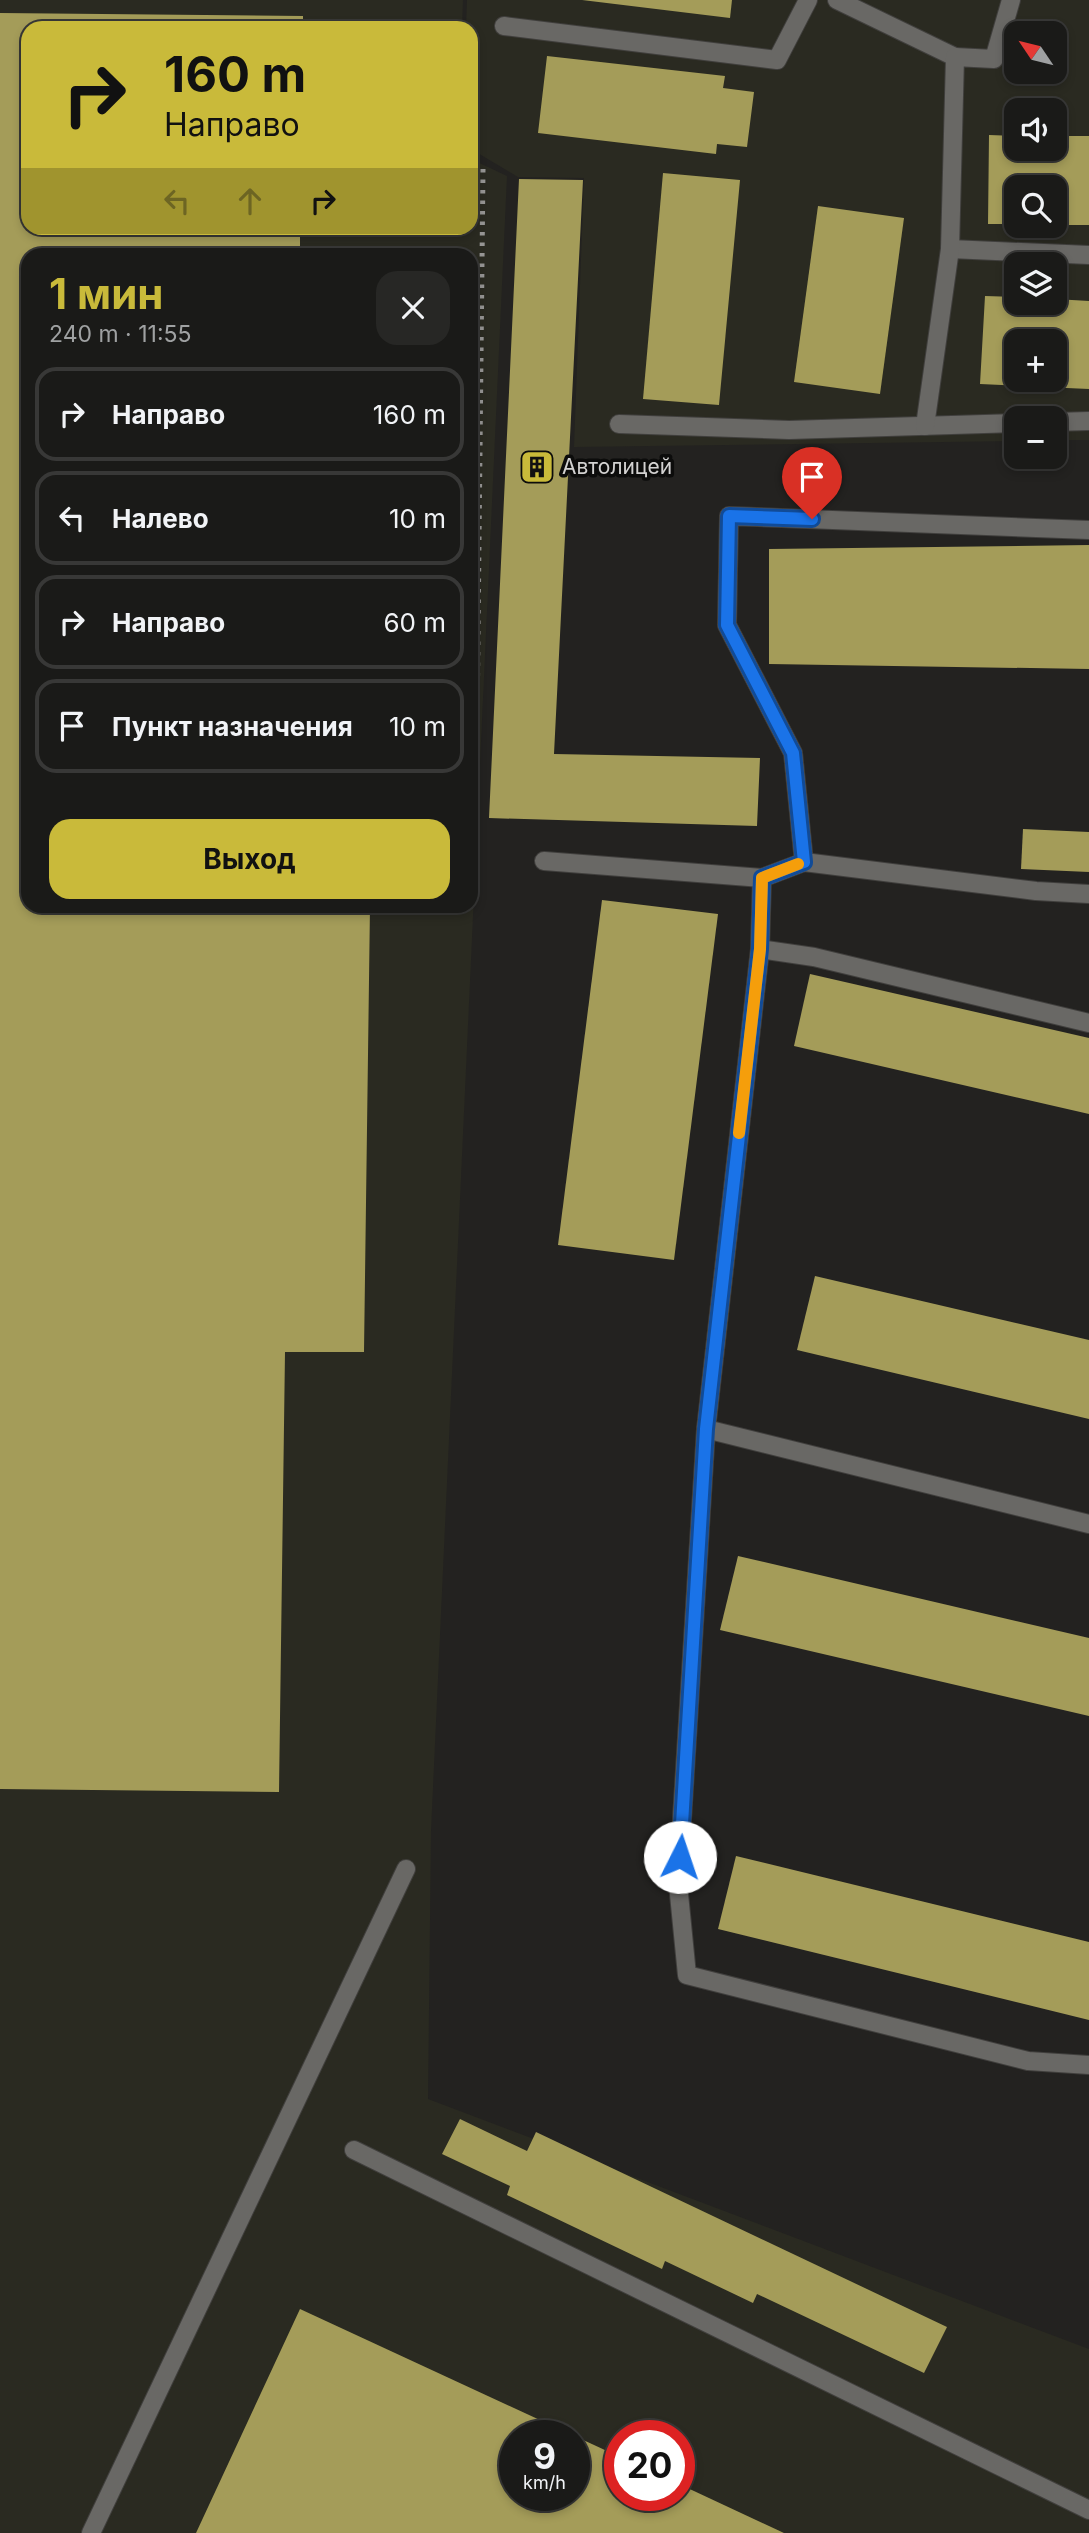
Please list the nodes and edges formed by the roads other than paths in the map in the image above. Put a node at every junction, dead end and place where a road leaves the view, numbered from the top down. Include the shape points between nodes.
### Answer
1 (808, 0) edge
2 (837, 0) edge
3 (1011, 0) edge
4 (504, 26) dead end
5 (954, 57) junction
6 (950, 249) junction
7 (1089, 255) edge
8 (1089, 421) edge
9 (1067, 422) edge
10 (1004, 423) edge
11 (618, 424) dead end
12 (925, 426) junction
13 (1089, 530) edge
14 (544, 861) dead end
15 (804, 862) junction
16 (762, 878) junction
17 (1089, 894) edge
18 (760, 949) junction
19 (1089, 1023) edge
20 (706, 1429) junction
21 (1089, 1524) edge
22 (406, 1869) dead end
23 (1089, 2065) edge
24 (354, 2150) dead end
25 (1089, 2510) edge
26 (91, 2533) edge

1 - 4 lane via 777,60
2 - 5 lane
3 - 5 lane via 994,59
5 - 6 lane
6 - 7 lane
6 - 12 lane
8 - 9 lane
10 - 12 lane
11 - 12 lane via 789,430
13 - 15 lane via 729,516 727,625 793,753
14 - 16 lane
15 - 16 lane
15 - 17 lane
16 - 18 lane
18 - 19 lane via 814,957
18 - 20 lane
20 - 21 lane
20 - 23 lane via 678,1884 687,1975 1028,2061
22 - 26 lane
24 - 25 lane

